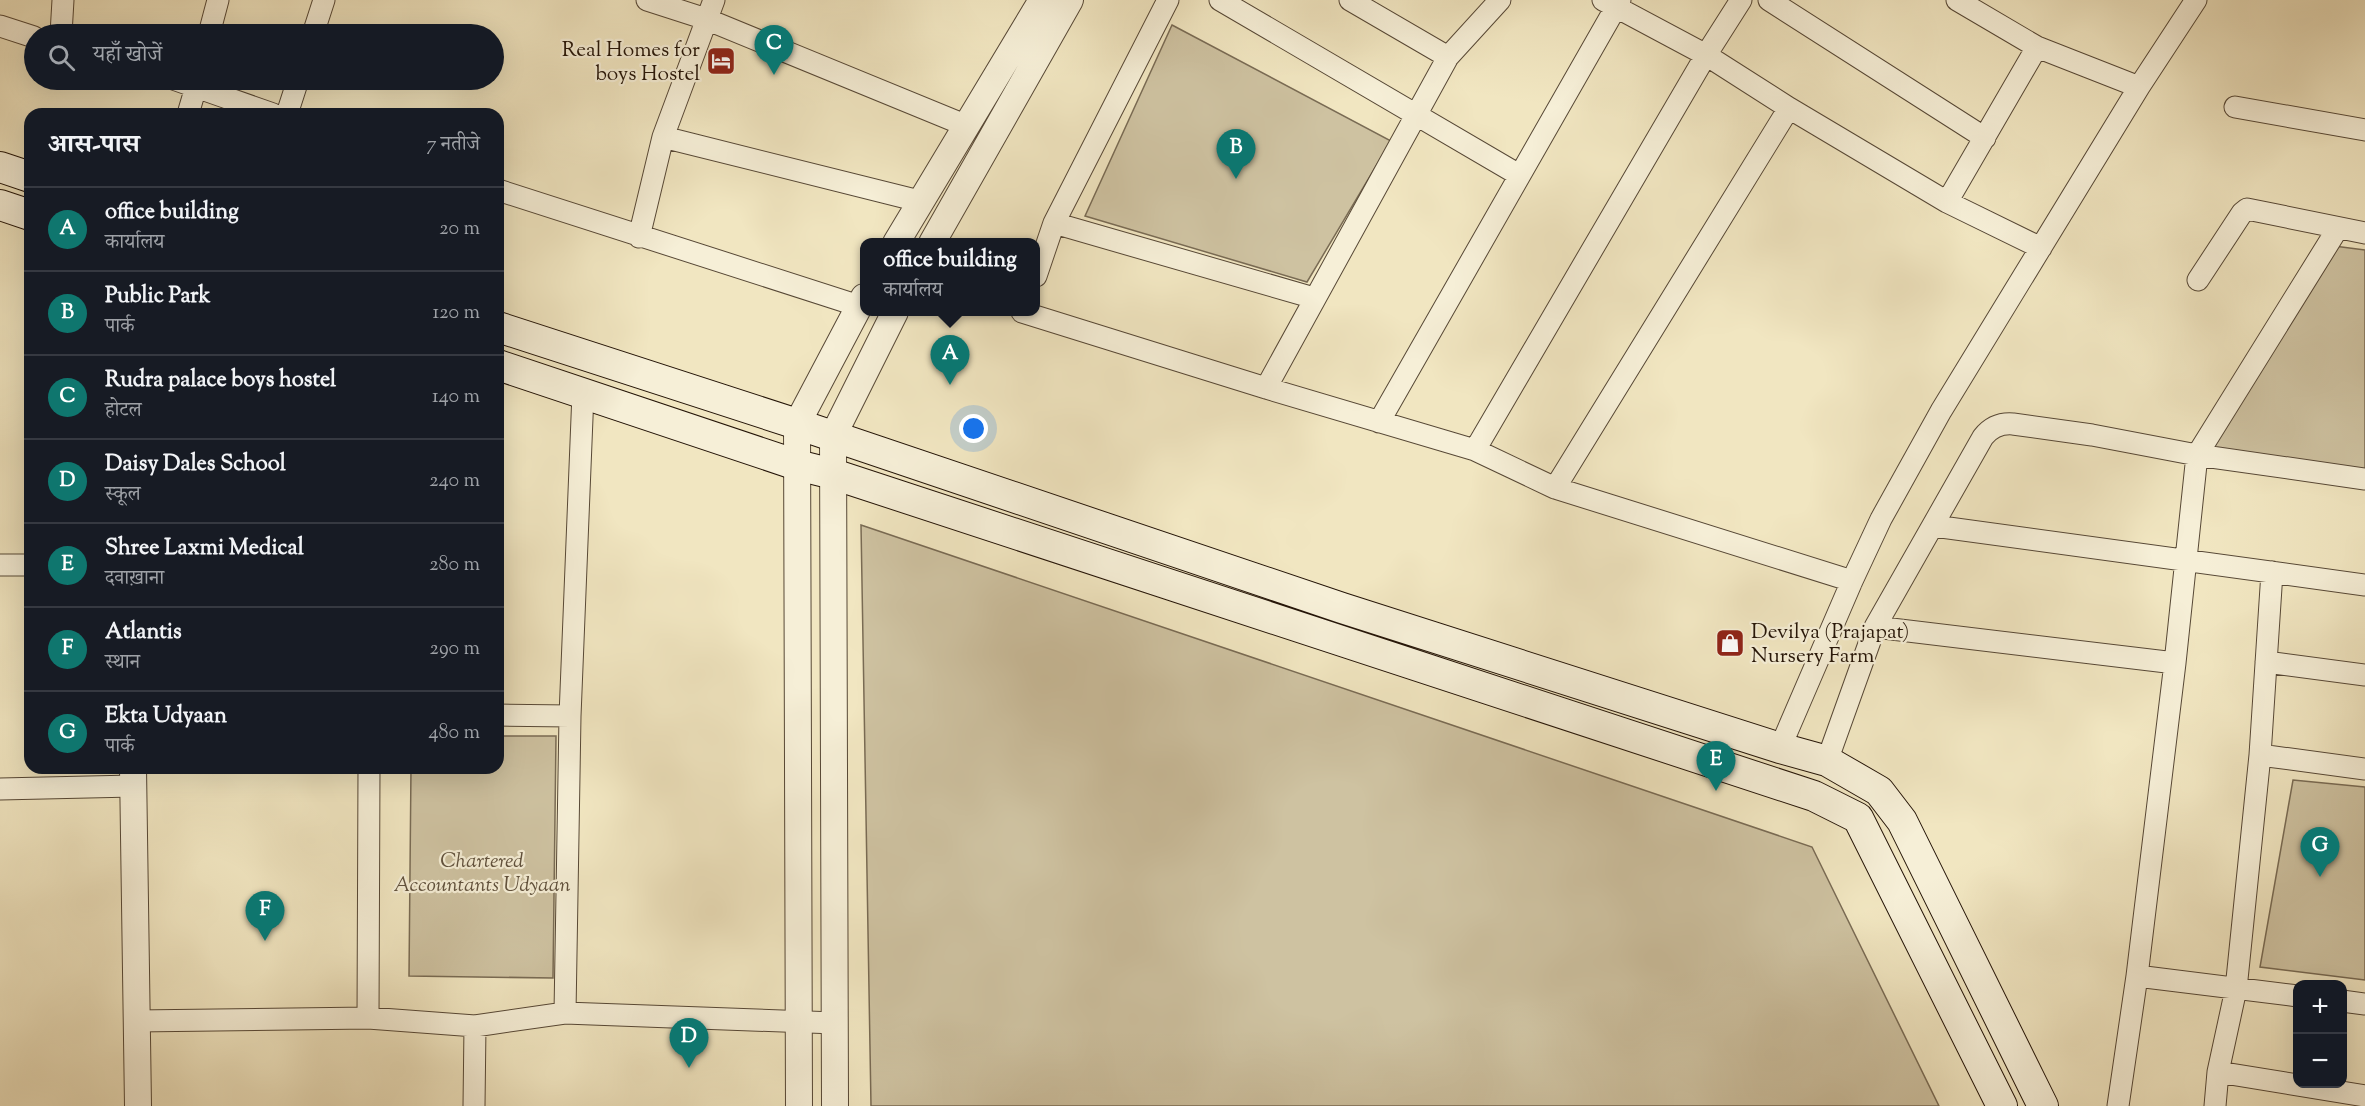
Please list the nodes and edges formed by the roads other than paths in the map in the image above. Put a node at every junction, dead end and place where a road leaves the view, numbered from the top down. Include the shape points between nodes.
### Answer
1 (63, 0) edge
2 (218, 0) edge
3 (324, 0) edge
4 (647, 0) edge
5 (1041, 0) edge
6 (1167, 0) edge
7 (1220, 0) edge
8 (1350, 0) edge
9 (1500, 0) edge
10 (1741, 0) edge
11 (1769, 0) edge
12 (1957, 0) edge
13 (2196, 0) edge
14 (1067, 1) edge
15 (1613, 3) edge
16 (710, 9) edge
17 (62, 24) edge
18 (212, 24) edge
19 (316, 24) edge
20 (0, 26) edge
21 (24, 34) edge
22 (2037, 47) junction
23 (1706, 55) junction
24 (1448, 57) junction
25 (2139, 87) junction
26 (196, 90) edge
27 (215, 90) edge
28 (295, 90) edge
29 (2235, 107) dead end
30 (190, 108) edge
31 (258, 108) edge
32 (289, 108) edge
33 (1789, 108) junction
34 (1416, 116) junction
35 (967, 126) junction
36 (2365, 130) edge
37 (663, 137) junction
38 (1984, 138) junction
39 (0, 167) edge
40 (24, 175) edge
41 (1519, 175) junction
42 (504, 192) edge
43 (919, 201) junction
44 (1947, 202) junction
45 (0, 205) edge
46 (24, 213) edge
47 (1054, 223) junction
48 (2338, 228) junction
49 (2365, 233) edge
50 (639, 237) junction
51 (899, 238) edge
52 (935, 238) edge
53 (2041, 248) junction
54 (1040, 262) edge
55 (2198, 280) dead end
56 (1314, 298) junction
57 (860, 301) edge
58 (860, 306) edge
59 (894, 316) edge
60 (1036, 316) edge
61 (504, 329) edge
62 (504, 367) edge
63 (1266, 388) junction
64 (583, 393) junction
65 (1379, 422) junction
66 (797, 424) junction
67 (833, 436) junction
68 (1475, 450) junction
69 (2197, 455) junction
70 (797, 465) junction
71 (833, 474) junction
72 (2365, 479) edge
73 (1555, 488) junction
74 (1934, 526) junction
75 (2186, 559) junction
76 (0, 565) edge
77 (24, 565) edge
78 (2272, 572) junction
79 (1852, 581) junction
80 (2365, 585) edge
81 (1875, 627) junction
82 (2266, 662) junction
83 (2175, 663) junction
84 (2365, 675) edge
85 (504, 715) edge
86 (570, 716) junction
87 (1780, 748) junction
88 (2260, 755) junction
89 (1827, 761) junction
90 (2365, 769) edge
91 (369, 774) edge
92 (133, 777) edge
93 (0, 789) edge
94 (2137, 976) junction
95 (2236, 989) junction
96 (2293, 995) edge
97 (2347, 1002) edge
98 (2365, 1004) edge
99 (565, 1012) junction
100 (368, 1018) junction
101 (136, 1021) junction
102 (798, 1022) junction
103 (835, 1023) junction
104 (475, 1026) junction
105 (2218, 1072) junction
106 (2365, 1096) edge
107 (138, 1106) edge
108 (474, 1106) edge
109 (799, 1106) edge
110 (835, 1106) edge
111 (2002, 1106) edge
112 (2043, 1106) edge
113 (2118, 1106) edge
114 (2216, 1106) edge

1 - 17 street
2 - 18 street
3 - 19 street
4 - 16 street
5 - 35 street
6 - 47 street
7 - 34 street
8 - 24 street
9 - 24 street
10 - 23 street
11 - 38 street
12 - 22 street
13 - 25 street
14 - 52 street
15 - 23 street
15 - 41 street
16 - 35 street
16 - 37 street
20 - 21 street
22 - 25 street
22 - 38 street
23 - 33 street
23 - 68 street
24 - 34 street
25 - 53 street
26 - 30 street
27 - 31 street
28 - 32 street
29 - 36 street
33 - 44 street
33 - 73 street
34 - 41 street
34 - 56 street
35 - 43 street
37 - 43 street
37 - 50 street
38 - 44 street
39 - 40 main road
41 - 65 street
42 - 50 street
43 - 51 street
44 - 53 street
45 - 46 main road
47 - 54 street
47 - 56 street
48 - 49 street
48 - 55 street via 2247,209
48 - 69 street
50 - 57 street
53 - 79 street via 1941,411 1881,519
56 - 63 street
58 - 66 street
59 - 67 street
60 - 63 street
61 - 66 main road
62 - 64 main road
63 - 65 street
64 - 70 main road
64 - 86 street
65 - 68 street
66 - 67 main road
66 - 70 street
67 - 71 street
67 - 87 main road via 1342,608
68 - 73 street
69 - 72 street
69 - 74 street via 2004,423 1983,437
69 - 75 street
70 - 71 main road
70 - 102 street
71 - 103 street
71 - 111 main road via 1814,796 1849,814 1858,819
73 - 79 street
74 - 75 street
74 - 81 street
75 - 78 street
75 - 83 street
76 - 77 street
78 - 80 street
78 - 82 street
79 - 87 street
81 - 83 street
81 - 89 street
82 - 84 street
82 - 88 street
83 - 94 street
85 - 86 street
86 - 99 street
87 - 89 main road
88 - 90 street
88 - 95 street
89 - 112 main road via 1879,791 1902,821
91 - 100 street
92 - 93 street
92 - 101 street
94 - 95 street
94 - 113 street
95 - 96 street
95 - 105 street
97 - 98 street
99 - 102 street
99 - 104 street
100 - 101 street
100 - 104 street
101 - 107 street
102 - 103 street
102 - 109 street
103 - 110 street
104 - 108 street
105 - 106 street
105 - 114 street

